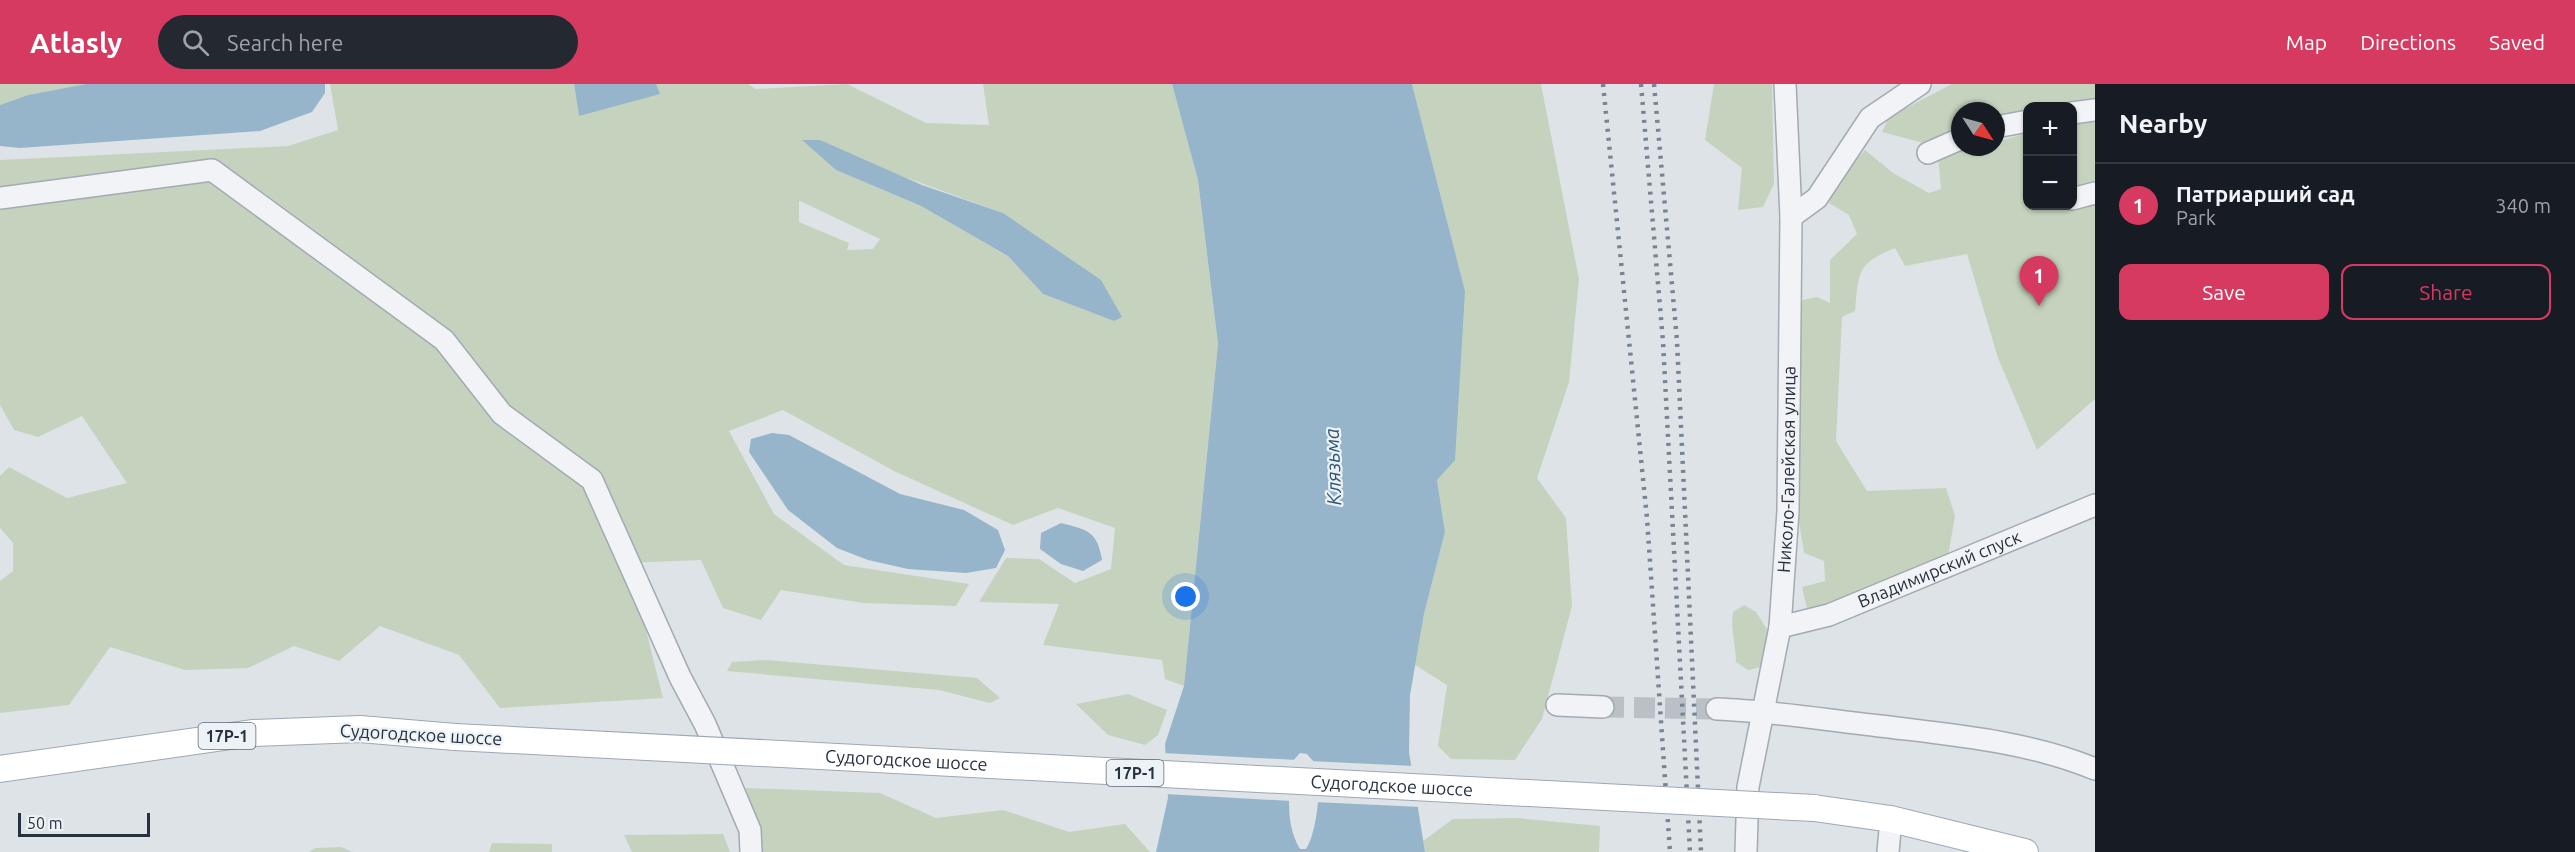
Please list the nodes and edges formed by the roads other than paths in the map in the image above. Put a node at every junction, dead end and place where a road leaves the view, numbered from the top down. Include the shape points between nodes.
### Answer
1 (1785, 84) edge
2 (1920, 84) edge
3 (2095, 110) edge
4 (2077, 112) edge
5 (2023, 122) edge
6 (2005, 125) edge
7 (1951, 143) edge
8 (1928, 153) dead end
9 (2095, 193) edge
10 (0, 198) edge
11 (2077, 198) edge
12 (1791, 218) junction
13 (2095, 505) edge
14 (1780, 627) junction
15 (1557, 705) dead end
16 (1603, 707) tunnel mouth
17 (1717, 709) tunnel mouth
18 (1763, 711) junction
19 (0, 769) edge
20 (2095, 769) edge
21 (1891, 819) junction
22 (751, 852) edge
23 (1746, 852) edge
24 (1888, 852) edge
25 (2025, 852) edge

1 - 12 street, Николо-Галейская улица
2 - 12 street via 1870,118 1817,198
3 - 4 street
5 - 6 street
7 - 8 street
9 - 11 street
10 - 22 street via 213,170 444,340 502,414 591,480 705,724 750,830
12 - 14 street, Николо-Галейская улица via 1788,511
13 - 14 street, Владимирский спуск via 1829,615
14 - 18 street, Николо-Галейская улица
15 - 16 street
17 - 18 street
18 - 20 street via 1991,739
18 - 23 street, Николо-Галейская улица via 1748,787
19 - 21 main road, Судогодское шоссе / 17Р-1, bridge via 252,733 360,729 1814,808
21 - 24 street
21 - 25 main road, 17Р-1

